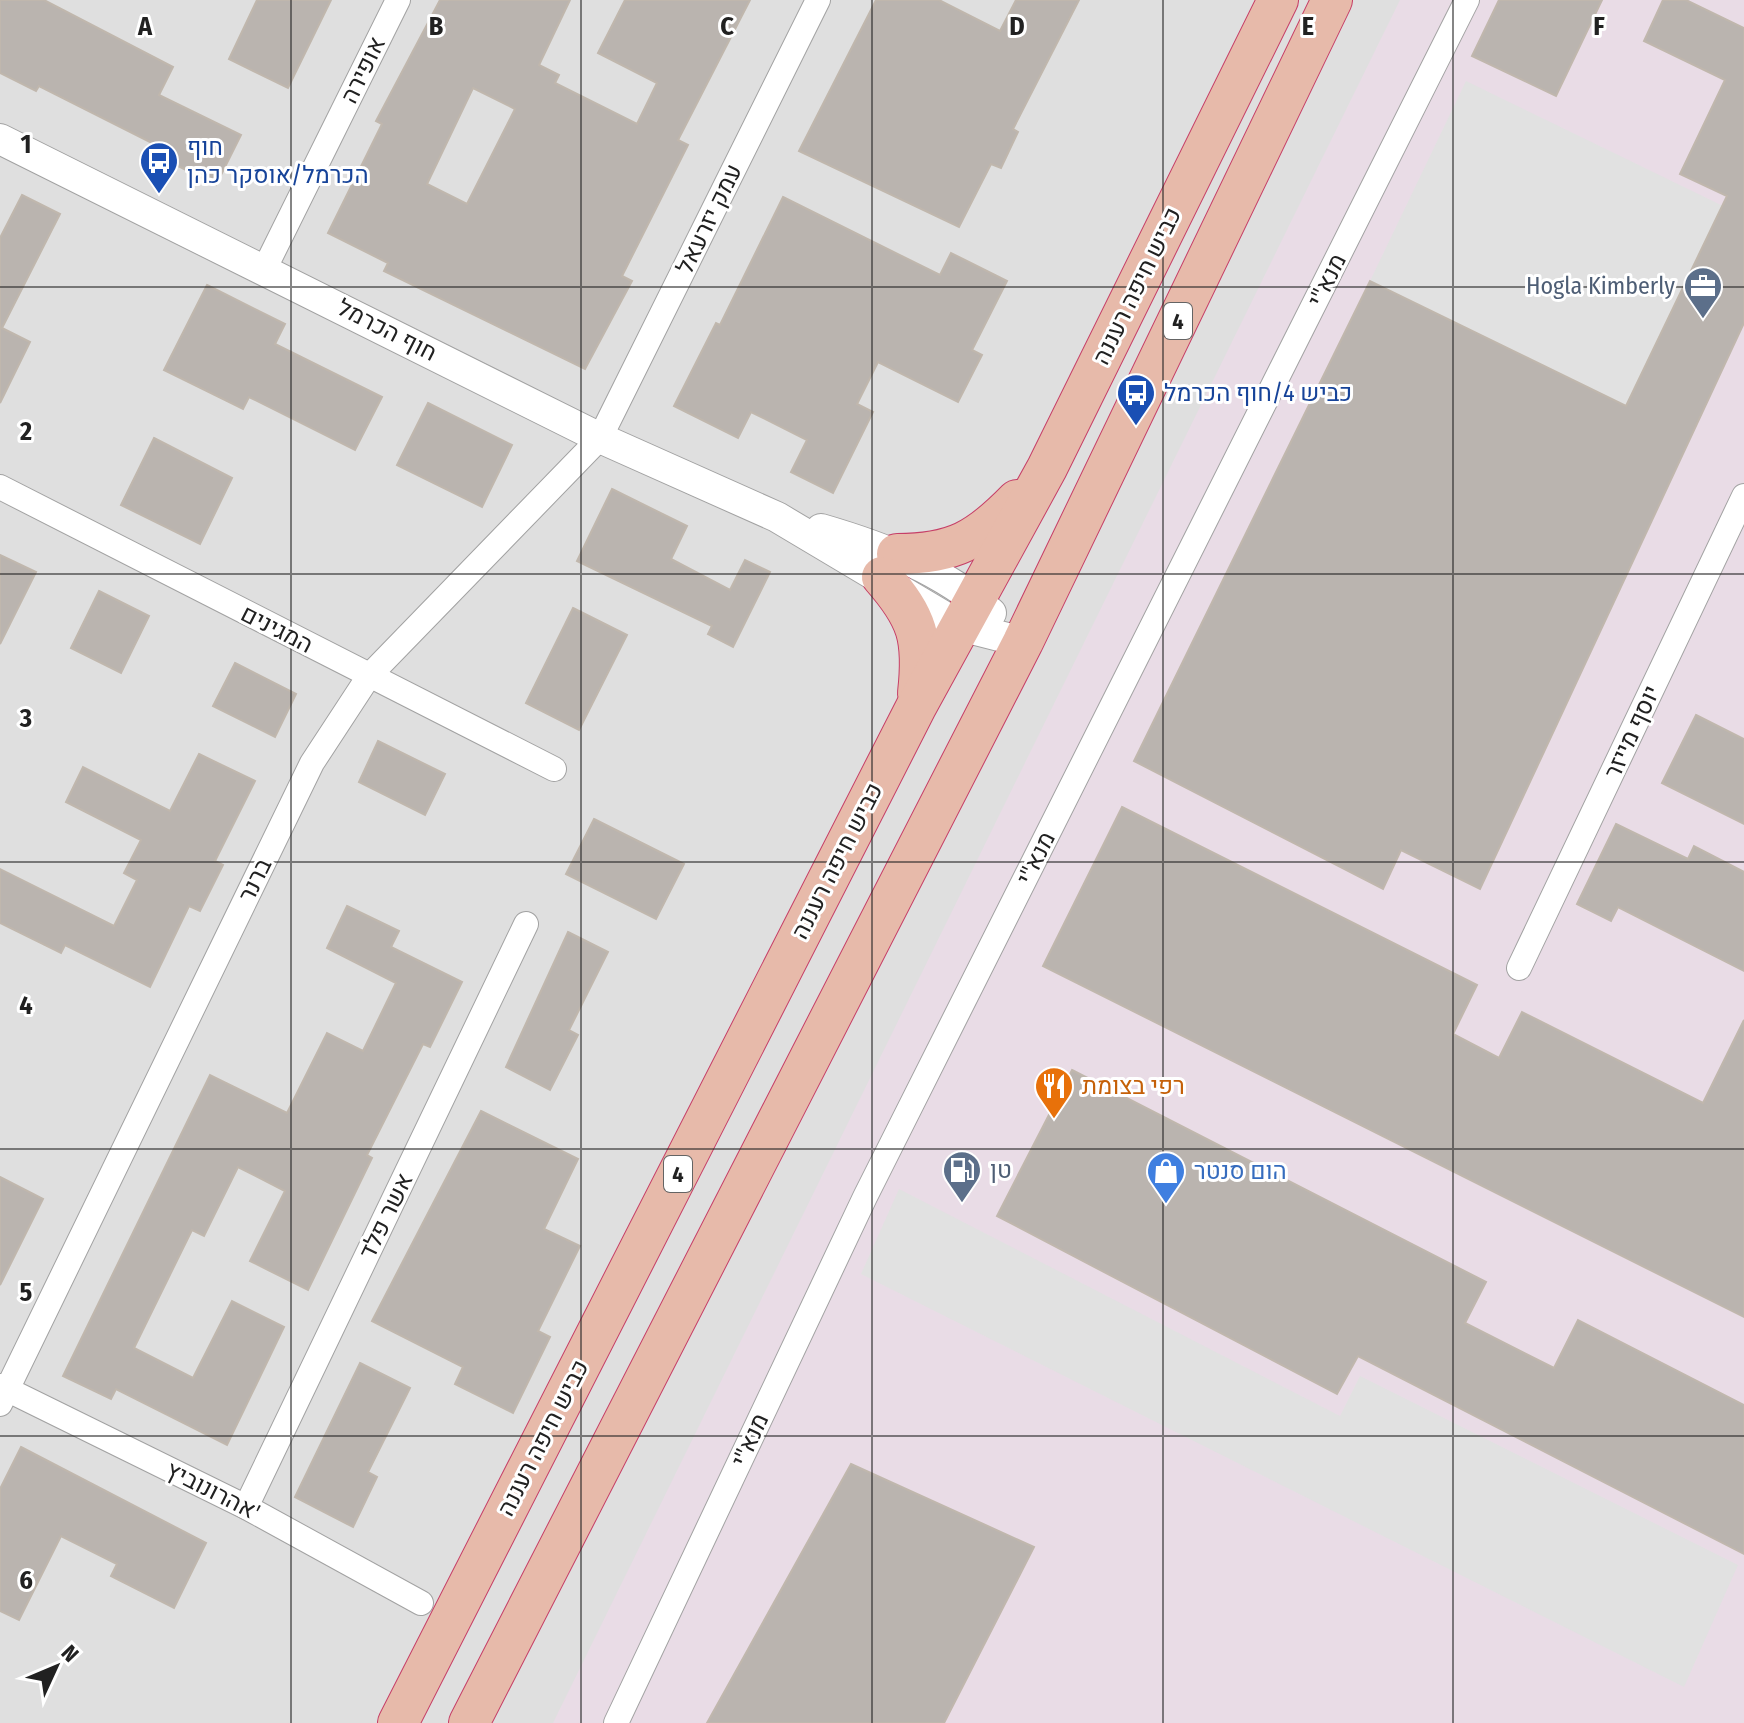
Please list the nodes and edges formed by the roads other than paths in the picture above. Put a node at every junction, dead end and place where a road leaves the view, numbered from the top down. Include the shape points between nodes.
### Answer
1 (398, 0) edge
2 (818, 0) edge
3 (1278, 0) edge
4 (1332, 0) edge
5 (1467, 0) edge
6 (0, 139) edge
7 (265, 268) junction
8 (600, 438) junction
9 (1047, 468) junction
10 (0, 487) edge
11 (1744, 496) edge
12 (890, 566) junction
13 (967, 612) junction
14 (1023, 642) junction
15 (369, 676) junction
16 (916, 707) junction
17 (554, 769) dead end
18 (526, 924) dead end
19 (1519, 968) dead end
20 (2, 1393) edge
21 (246, 1507) junction
22 (421, 1603) dead end
23 (398, 1723) edge
24 (469, 1723) edge
25 (616, 1723) edge

1 - 7 street, אופירה
2 - 8 street, עמק יזרעאל
3 - 9 highway, כביש חיפה רעננה / 4
4 - 14 highway, 4
5 - 25 street, מנא"י via 865,1197
6 - 7 street, חוף הכרמל
7 - 8 street, חוף הכרמל
8 - 12 street, חוף הכרמל
8 - 15 street, ברנר
9 - 12 highway via 992,526 960,546
9 - 13 highway, כביש חיפה רעננה / 4
10 - 15 street, המגינים
11 - 19 street, יוסף מייזר
12 - 13 street, חוף הכרמל
12 - 16 highway via 916,624 922,656
13 - 14 street, חוף הכרמל
13 - 16 highway, כביש חיפה רעננה / 4
14 - 24 highway, 4
15 - 17 street, המגינים
15 - 20 street, ברנר via 312,763
16 - 23 highway, כביש חיפה רעננה / 4
18 - 21 street, אשר פלד
20 - 21 street, אהרונוביץ'
21 - 22 street, אהרונוביץ'

